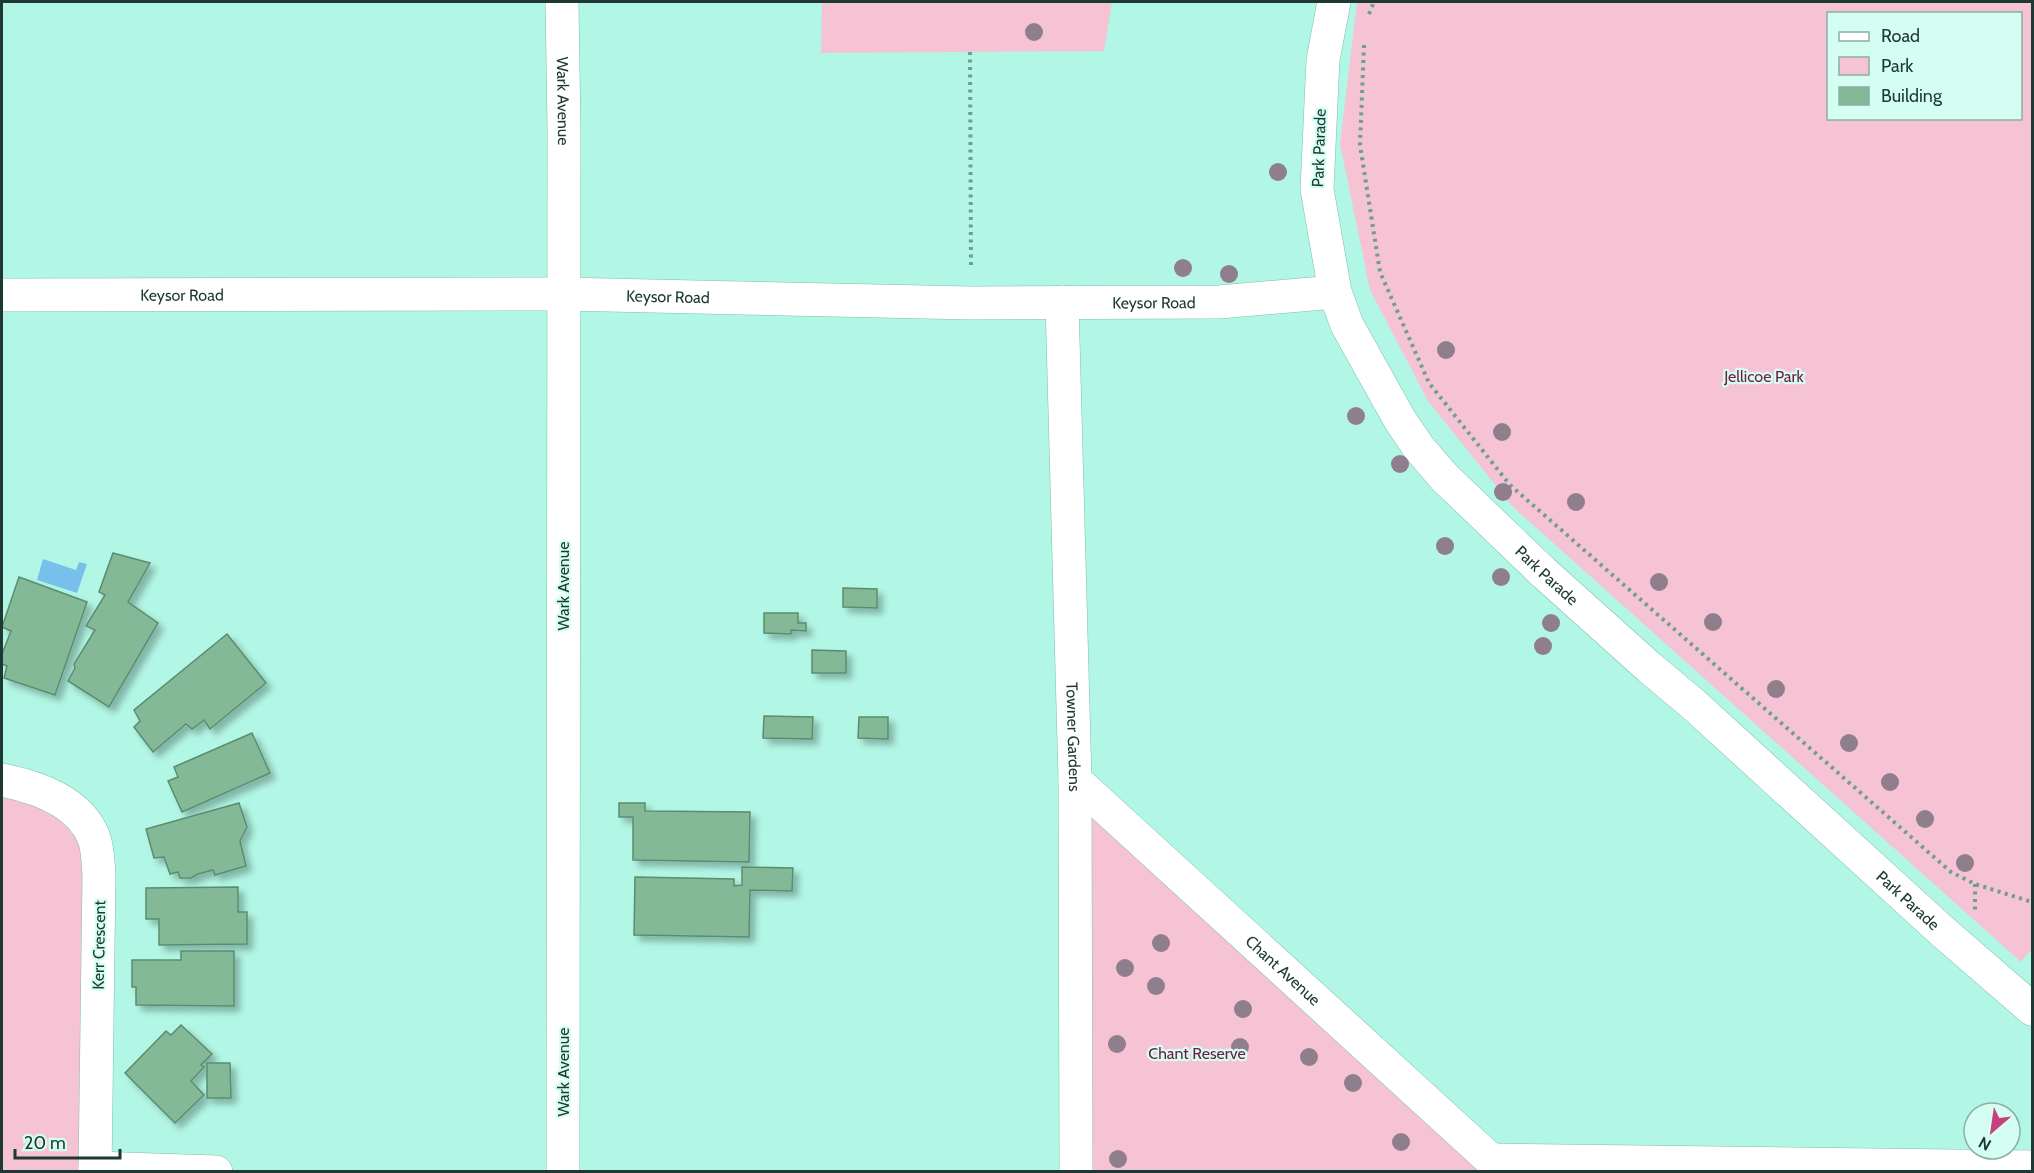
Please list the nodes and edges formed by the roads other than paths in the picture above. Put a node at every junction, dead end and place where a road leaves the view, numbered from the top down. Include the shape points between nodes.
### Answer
1 (562, 2) edge
2 (1334, 2) edge
3 (1335, 292) junction
4 (563, 294) junction
5 (2, 295) edge
6 (1062, 302) junction
7 (2, 780) edge
8 (1075, 780) junction
9 (2032, 1009) edge
10 (1491, 1166) edge
11 (2032, 1167) edge
12 (95, 1170) edge
13 (216, 1172) edge
14 (563, 1172) edge
15 (1076, 1172) edge

1 - 4 street, Wark Avenue
2 - 3 street, Park Parade via 1323,60 1317,189
3 - 6 street, Keysor Road via 1219,302
3 - 9 street, Park Parade via 1347,325 1400,420 1444,477 1561,588
4 - 5 street, Keysor Road
4 - 6 street, Keysor Road
4 - 14 street, Wark Avenue
6 - 8 street, Towner Gardens
7 - 12 street, Kerr Crescent via 69,805 87,822 95,840 99,887
8 - 10 street, Chant Avenue
8 - 15 street, Towner Gardens
10 - 11 street
12 - 13 street

